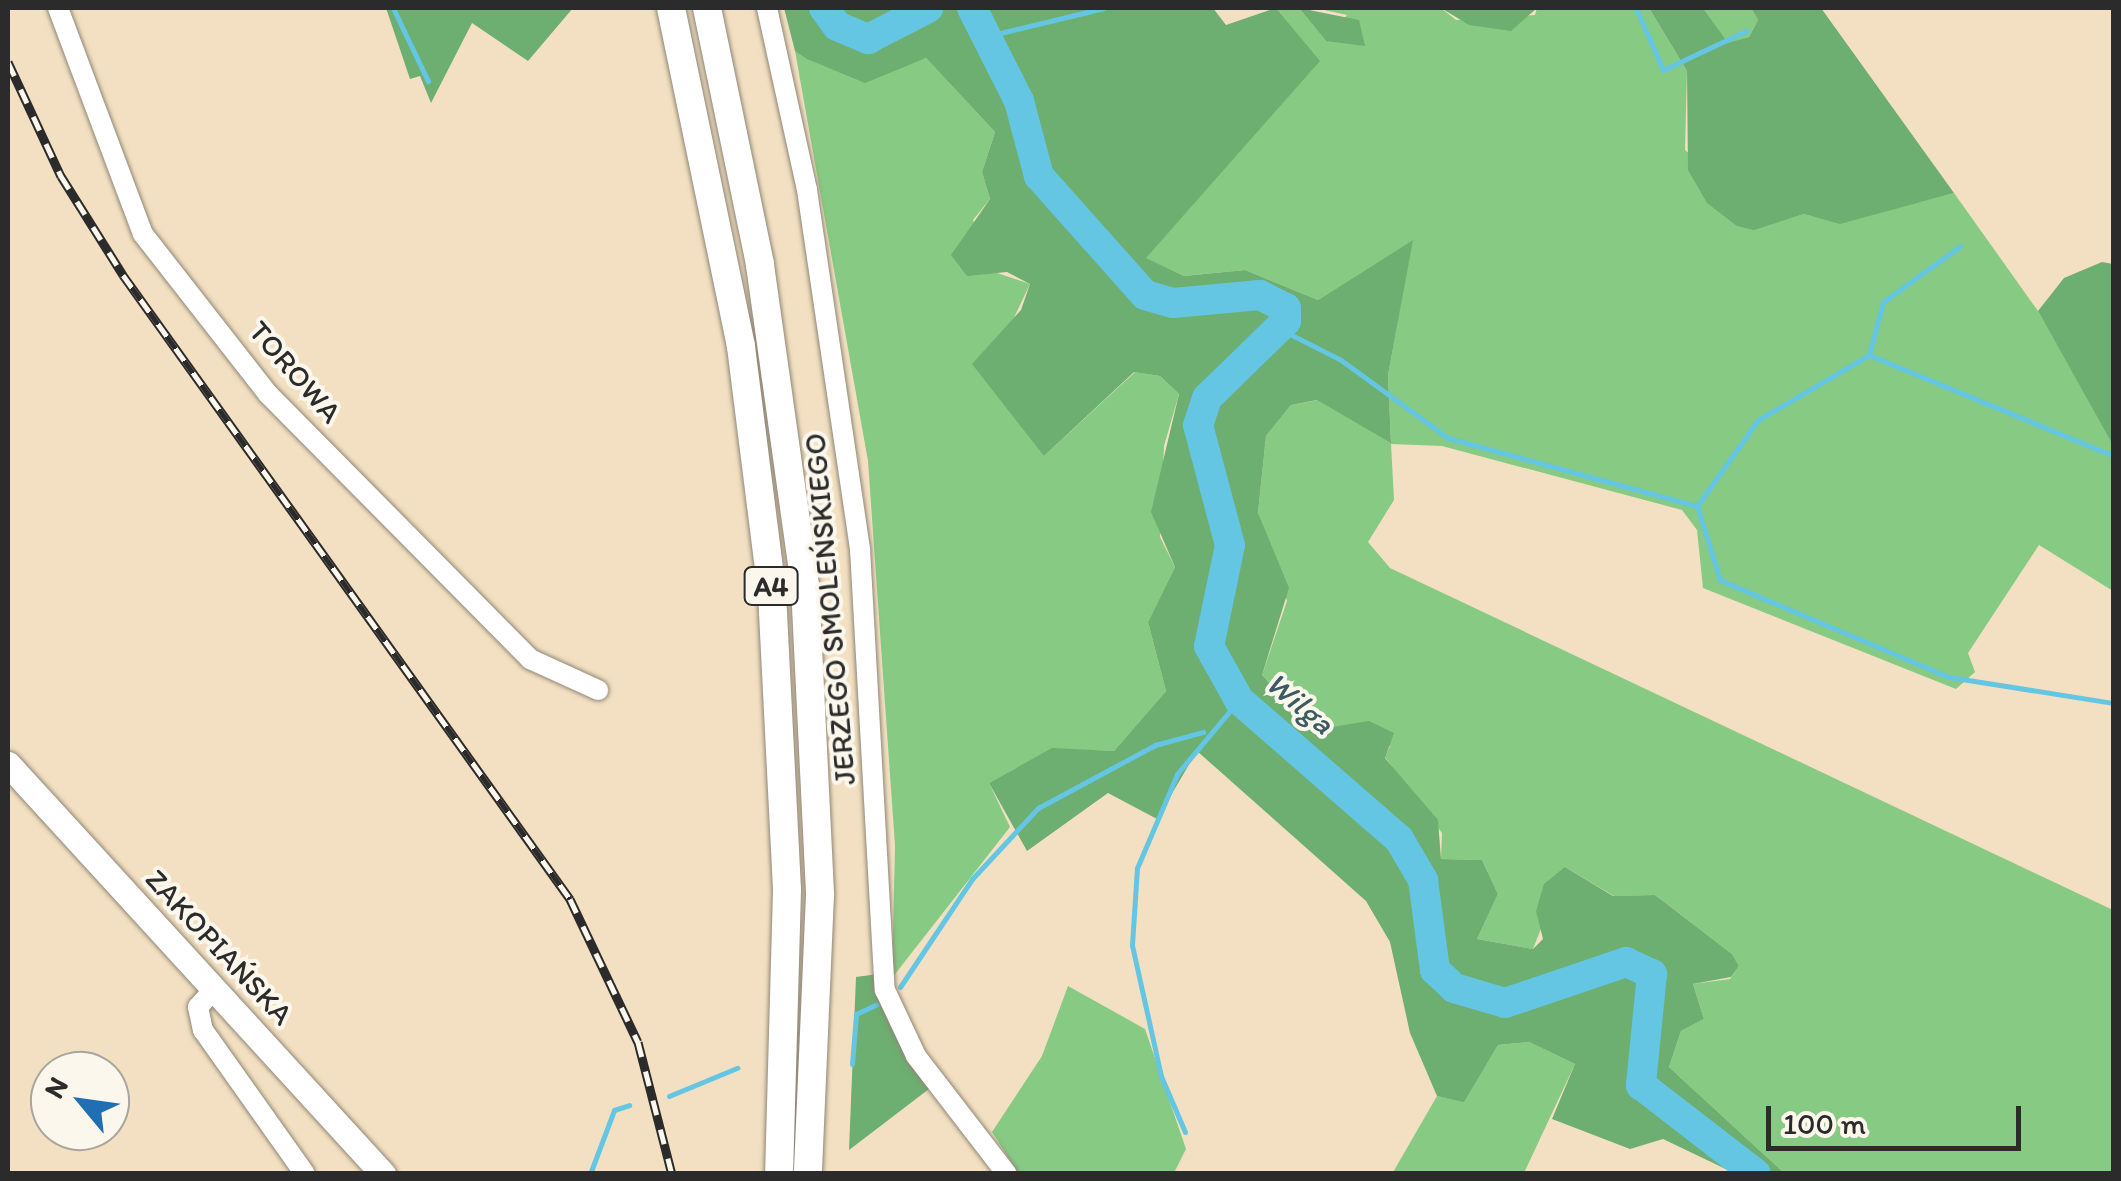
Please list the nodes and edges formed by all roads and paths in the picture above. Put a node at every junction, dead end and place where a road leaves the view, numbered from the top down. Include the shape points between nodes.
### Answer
1 (58, 8) edge
2 (670, 8) edge
3 (707, 8) edge
4 (766, 8) edge
5 (598, 690) dead end
6 (8, 764) edge
7 (213, 990) junction
8 (816, 1090) junction
9 (304, 1174) edge
10 (382, 1174) edge
11 (779, 1174) edge
12 (808, 1174) edge
13 (826, 1174) edge
14 (1007, 1174) edge

1 - 5 street, TOROWA via 143,234 268,394 530,659
2 - 11 highway, A4 via 741,347 772,593 786,890
3 - 8 highway, A4 via 760,264 805,586 820,878
4 - 14 street, JERZEGO SMOLEŃSKIEGO via 810,210 853,494 884,990 916,1056
6 - 7 main road, ZAKOPIAŃSKA
7 - 9 street via 198,1007 203,1030
7 - 10 main road, ZAKOPIAŃSKA
8 - 12 highway, A4
8 - 13 highway

